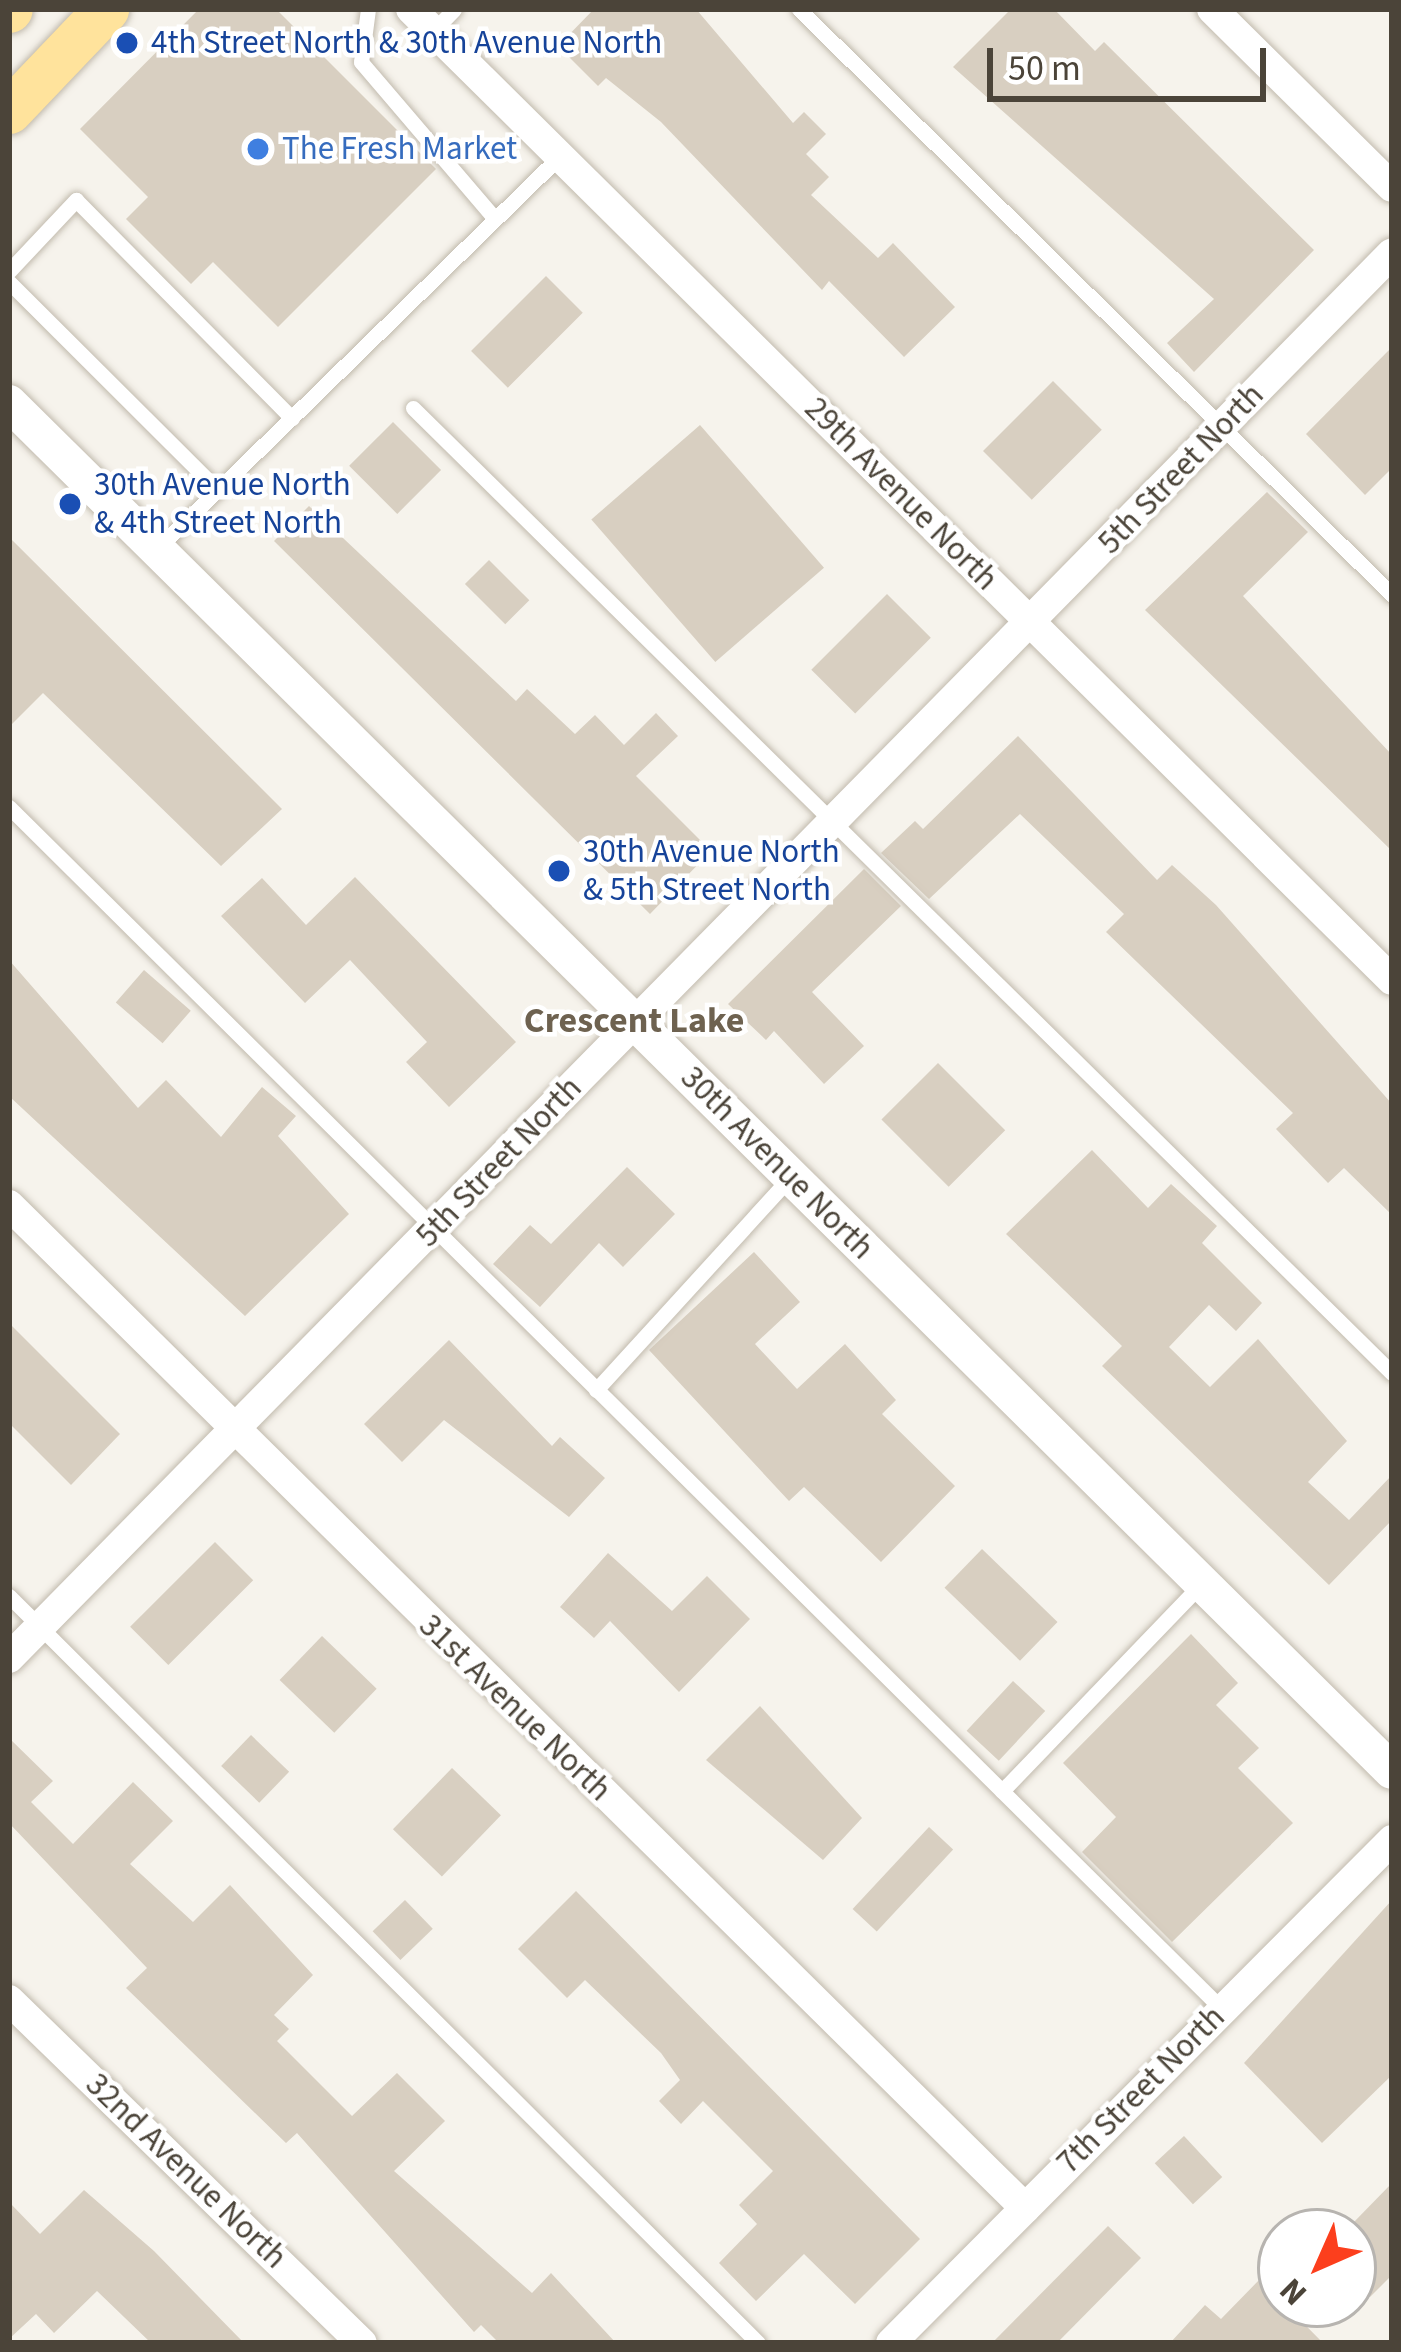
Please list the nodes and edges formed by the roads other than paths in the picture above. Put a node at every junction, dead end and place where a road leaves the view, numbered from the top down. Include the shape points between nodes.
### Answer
1 (106, 9) edge
2 (368, 9) edge
3 (411, 9) edge
4 (799, 9) edge
5 (1212, 9) edge
6 (444, 20) edge
7 (9, 111) edge
8 (560, 156) junction
9 (1392, 187) edge
10 (495, 219) junction
11 (1392, 253) edge
12 (9, 271) edge
13 (9, 282) edge
14 (9, 403) edge
15 (413, 408) dead end
16 (292, 418) junction
17 (1222, 427) junction
18 (218, 490) junction
19 (157, 549) junction
20 (1392, 595) edge
21 (1031, 622) junction
22 (9, 807) edge
23 (826, 821) junction
24 (1392, 980) edge
25 (634, 1022) junction
26 (791, 1177) junction
27 (9, 1205) edge
28 (434, 1229) junction
29 (1392, 1373) edge
30 (596, 1390) junction
31 (237, 1435) junction
32 (1202, 1583) junction
33 (9, 1596) edge
34 (40, 1627) junction
35 (9, 1658) edge
36 (1392, 1771) edge
37 (1002, 1791) junction
38 (1392, 1840) edge
39 (9, 2000) edge
40 (1222, 2008) junction
41 (1024, 2208) junction
42 (362, 2343) edge
43 (758, 2343) edge
44 (891, 2343) edge

1 - 7 main road
2 - 10 lane via 361,62
3 - 6 street, 29th Avenue North
4 - 17 lane
5 - 9 street
6 - 8 street, 29th Avenue North
8 - 10 lane
8 - 21 street, 29th Avenue North
10 - 16 lane
11 - 17 street, 5th Street North
12 - 16 lane via 76,200
13 - 18 lane
14 - 19 street, 30th Avenue North
15 - 23 lane
16 - 18 lane
17 - 20 lane
17 - 21 street, 5th Street North
18 - 19 lane
19 - 25 street, 30th Avenue North
21 - 23 street, 5th Street North
21 - 24 street, 29th Avenue North
22 - 28 lane
23 - 25 street, 5th Street North
23 - 29 lane
25 - 26 street, 30th Avenue North
25 - 28 street, 5th Street North
26 - 30 lane
26 - 32 street, 30th Avenue North
27 - 31 street, 31st Avenue North
28 - 30 lane
28 - 31 street, 5th Street North
30 - 37 lane
31 - 34 street, 5th Street North
31 - 41 street, 31st Avenue North
32 - 36 street, 30th Avenue North
32 - 37 lane
33 - 34 lane
34 - 35 street, 5th Street North
34 - 43 lane
37 - 40 lane
38 - 40 street, 7th Street North
39 - 42 street, 32nd Avenue North
40 - 41 street, 7th Street North
41 - 44 street, 7th Street North

